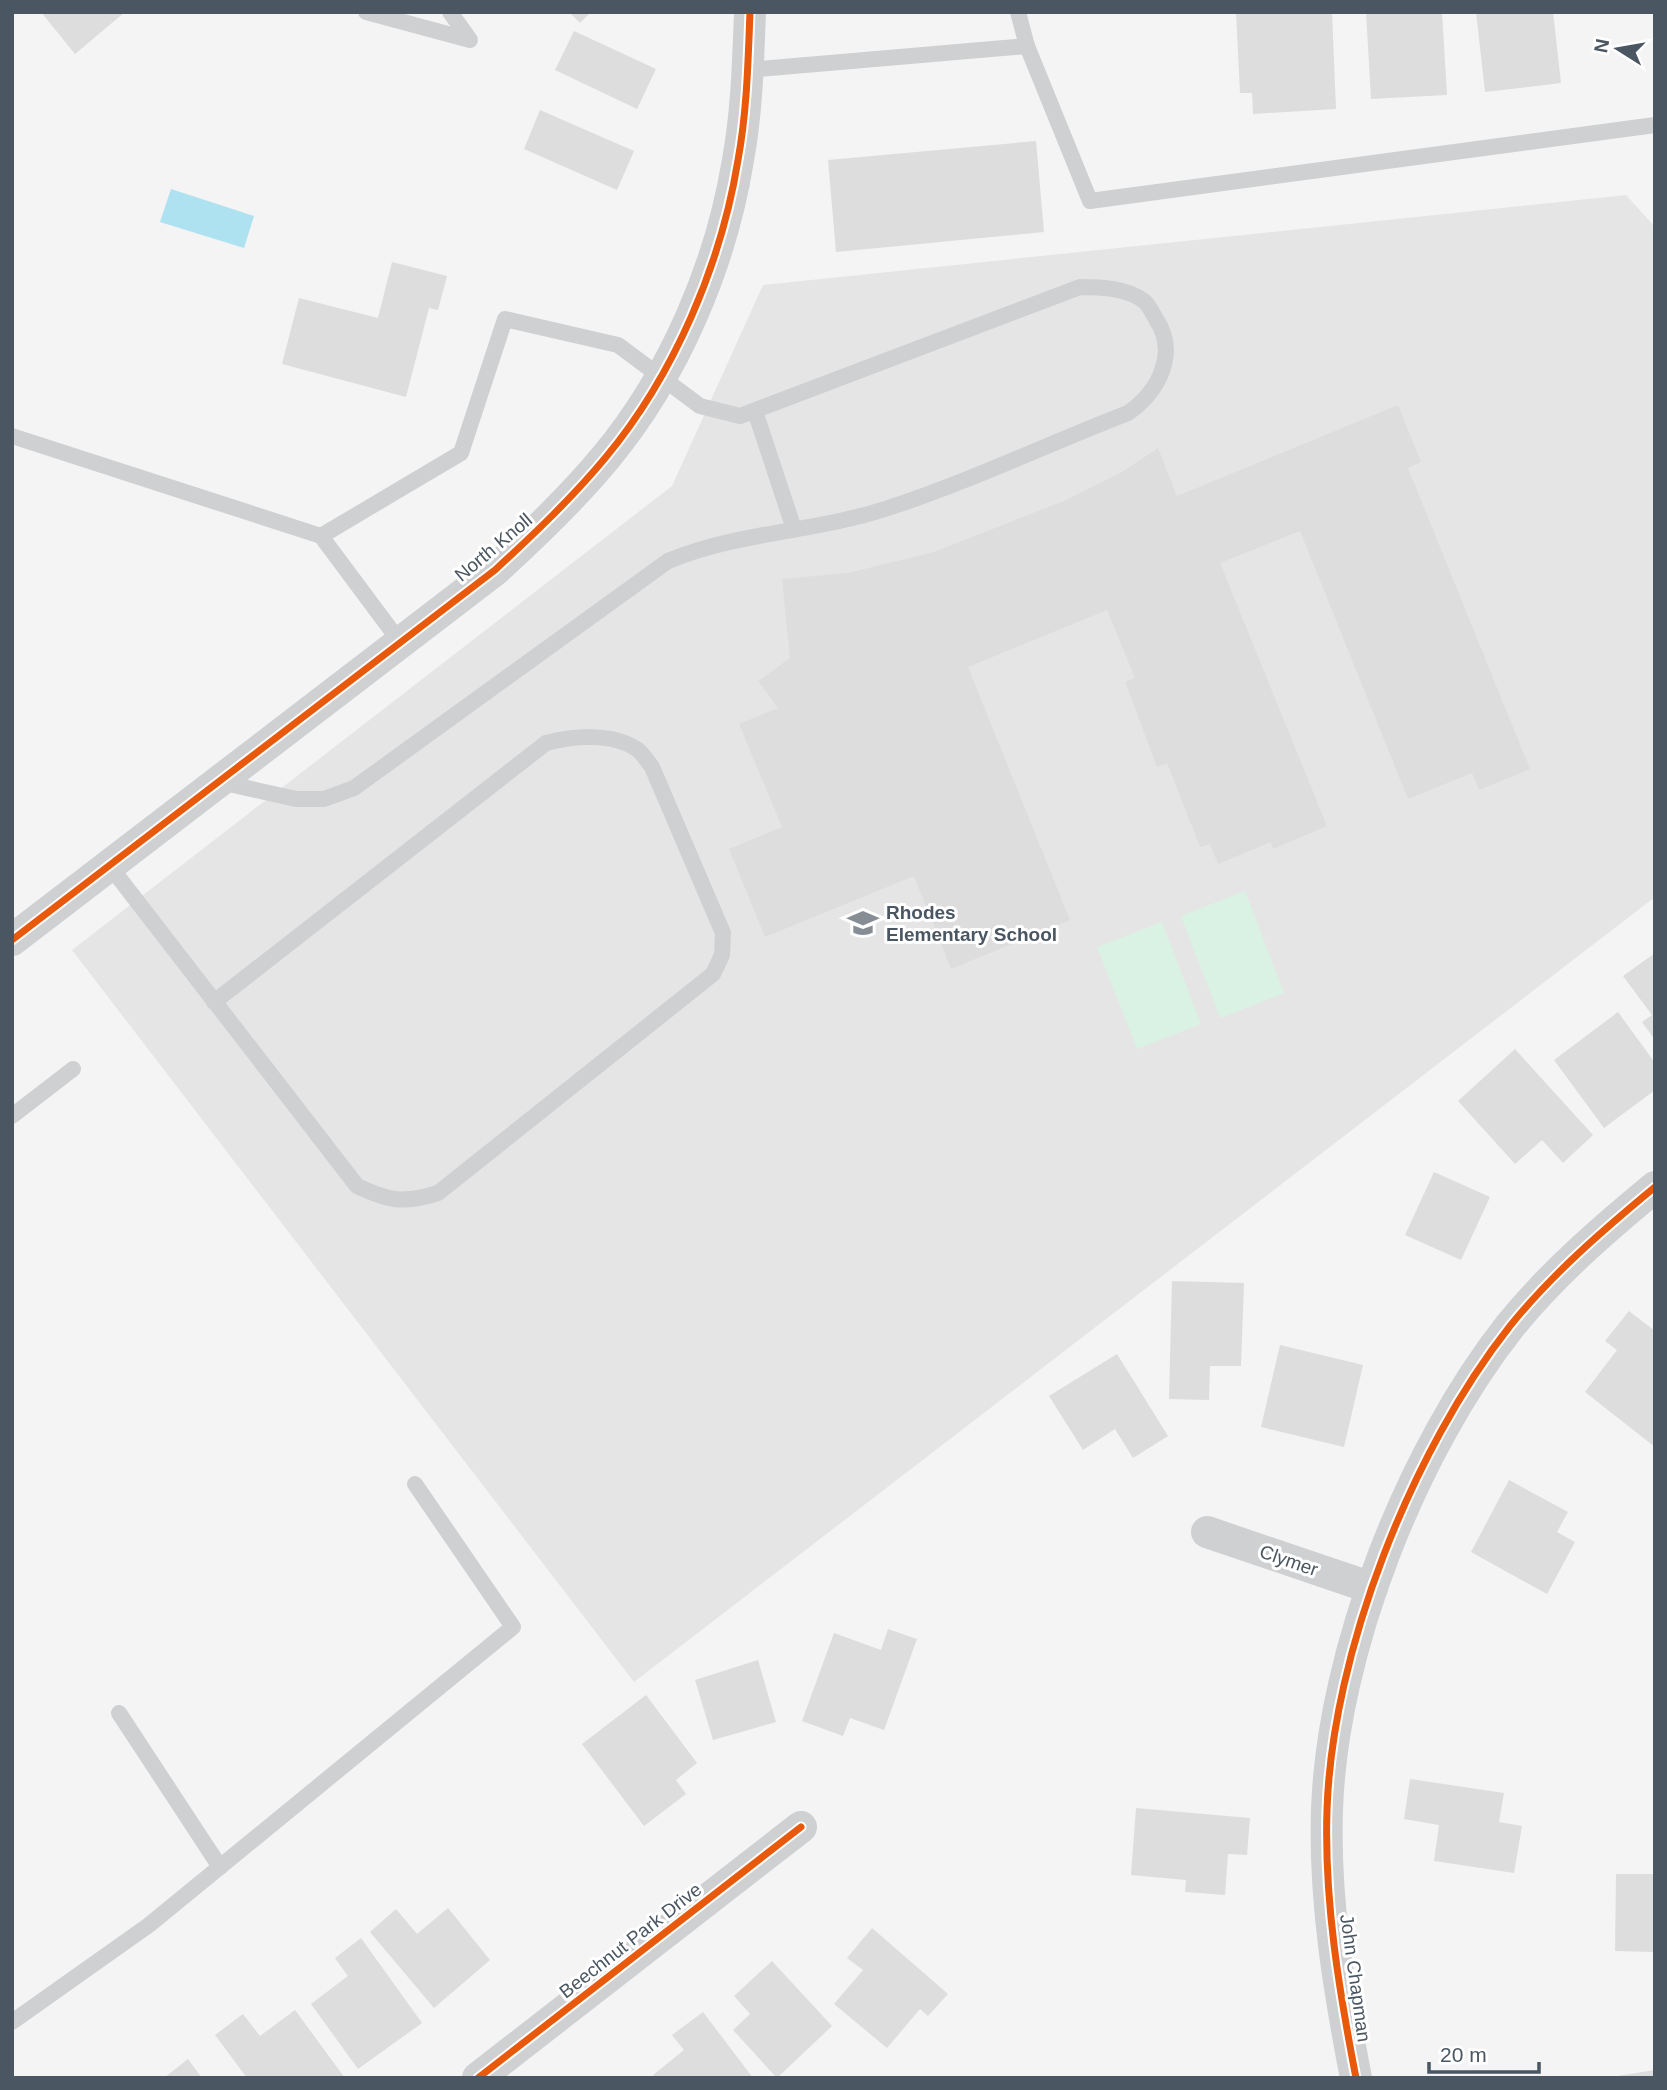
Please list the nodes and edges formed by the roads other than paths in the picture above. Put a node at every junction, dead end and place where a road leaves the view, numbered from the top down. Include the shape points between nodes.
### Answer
1 (366, 12) edge
2 (450, 12) edge
3 (750, 12) edge
4 (1018, 12) edge
5 (1027, 46) junction
6 (747, 70) junction
7 (1655, 125) edge
8 (660, 375) junction
9 (755, 411) junction
10 (12, 436) edge
11 (794, 529) junction
12 (321, 536) junction
13 (400, 642) junction
14 (219, 781) junction
15 (109, 865) junction
16 (12, 940) edge
17 (215, 1002) junction
18 (73, 1069) dead end
19 (12, 1116) edge
20 (1655, 1187) edge
21 (415, 1484) dead end
22 (1207, 1532) dead end
23 (1372, 1588) junction
24 (119, 1713) dead end
25 (801, 1827) dead end
26 (220, 1867) junction
27 (12, 2022) edge
28 (478, 2078) edge
29 (1356, 2078) edge

1 - 2 lane via 470,40
3 - 6 street, North Knoll
4 - 5 lane
5 - 6 lane
5 - 7 lane via 1090,201
6 - 8 street, North Knoll via 738,161 721,233 692,314
8 - 9 lane via 701,406 740,416
8 - 12 lane via 618,345 505,319 461,453
8 - 13 street, North Knoll via 631,424 555,515 495,570
9 - 11 lane
9 - 11 lane via 1080,288 1102,287 1145,302 1163,330 1167,354 1161,376 1146,401 1128,413 886,509
10 - 12 lane
11 - 14 lane via 699,548 668,561 354,788 324,799 296,799
12 - 13 lane
13 - 14 street, North Knoll
14 - 15 street, North Knoll
15 - 16 street, North Knoll
15 - 17 lane
17 - 17 lane via 546,743 585,735 638,750 652,767 723,933 722,955 713,974 438,1193 413,1201 386,1200 357,1186
18 - 19 lane
20 - 23 street, John Chapman via 1591,1240 1548,1284 1474,1376 1386,1546
21 - 26 lane via 513,1627
22 - 23 street, Clymer
23 - 29 street, John Chapman via 1336,1728 1327,1810 1332,1926
24 - 26 lane
25 - 28 street, Beechnut Park Drive
26 - 27 lane via 149,1925

